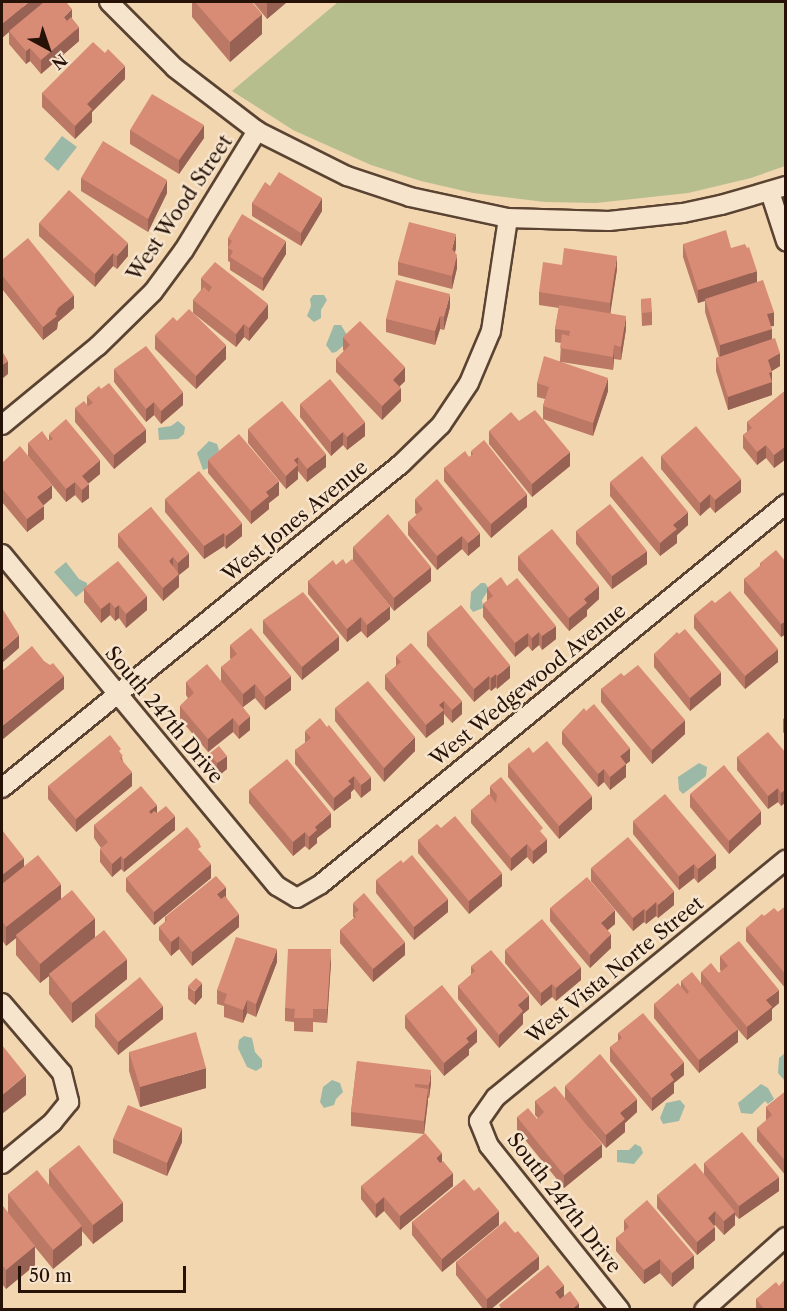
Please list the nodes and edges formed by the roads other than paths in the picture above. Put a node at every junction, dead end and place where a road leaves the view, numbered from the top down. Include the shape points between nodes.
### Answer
1 (116, 4) edge
2 (257, 131) junction
3 (778, 189) edge
4 (508, 218) junction
5 (786, 241) edge
6 (2, 425) edge
7 (786, 504) edge
8 (2, 554) edge
9 (117, 694) junction
10 (2, 788) edge
11 (786, 860) edge
12 (297, 898) joint
13 (2, 1003) edge
14 (479, 1121) joint
15 (2, 1164) edge
16 (786, 1237) edge
17 (620, 1310) edge
18 (704, 1310) edge

1 - 2 street via 175,68
2 - 4 street via 378,188
2 - 6 street, West Wood Street via 184,250 153,292 105,340
3 - 4 street via 721,206 645,218 578,222
3 - 5 street
4 - 9 street, West Jones Avenue via 488,339 469,383 441,425 401,464
7 - 12 street, West Wedgewood Avenue via 331,877
8 - 9 street, South 247th Drive
9 - 10 street, West Jones Avenue
9 - 12 street, South 247th Drive via 277,886
11 - 14 street, West Vista Norte Street via 496,1097
13 - 15 street via 62,1073 69,1102 53,1122
14 - 17 street, South 247th Drive via 489,1146
16 - 18 street

